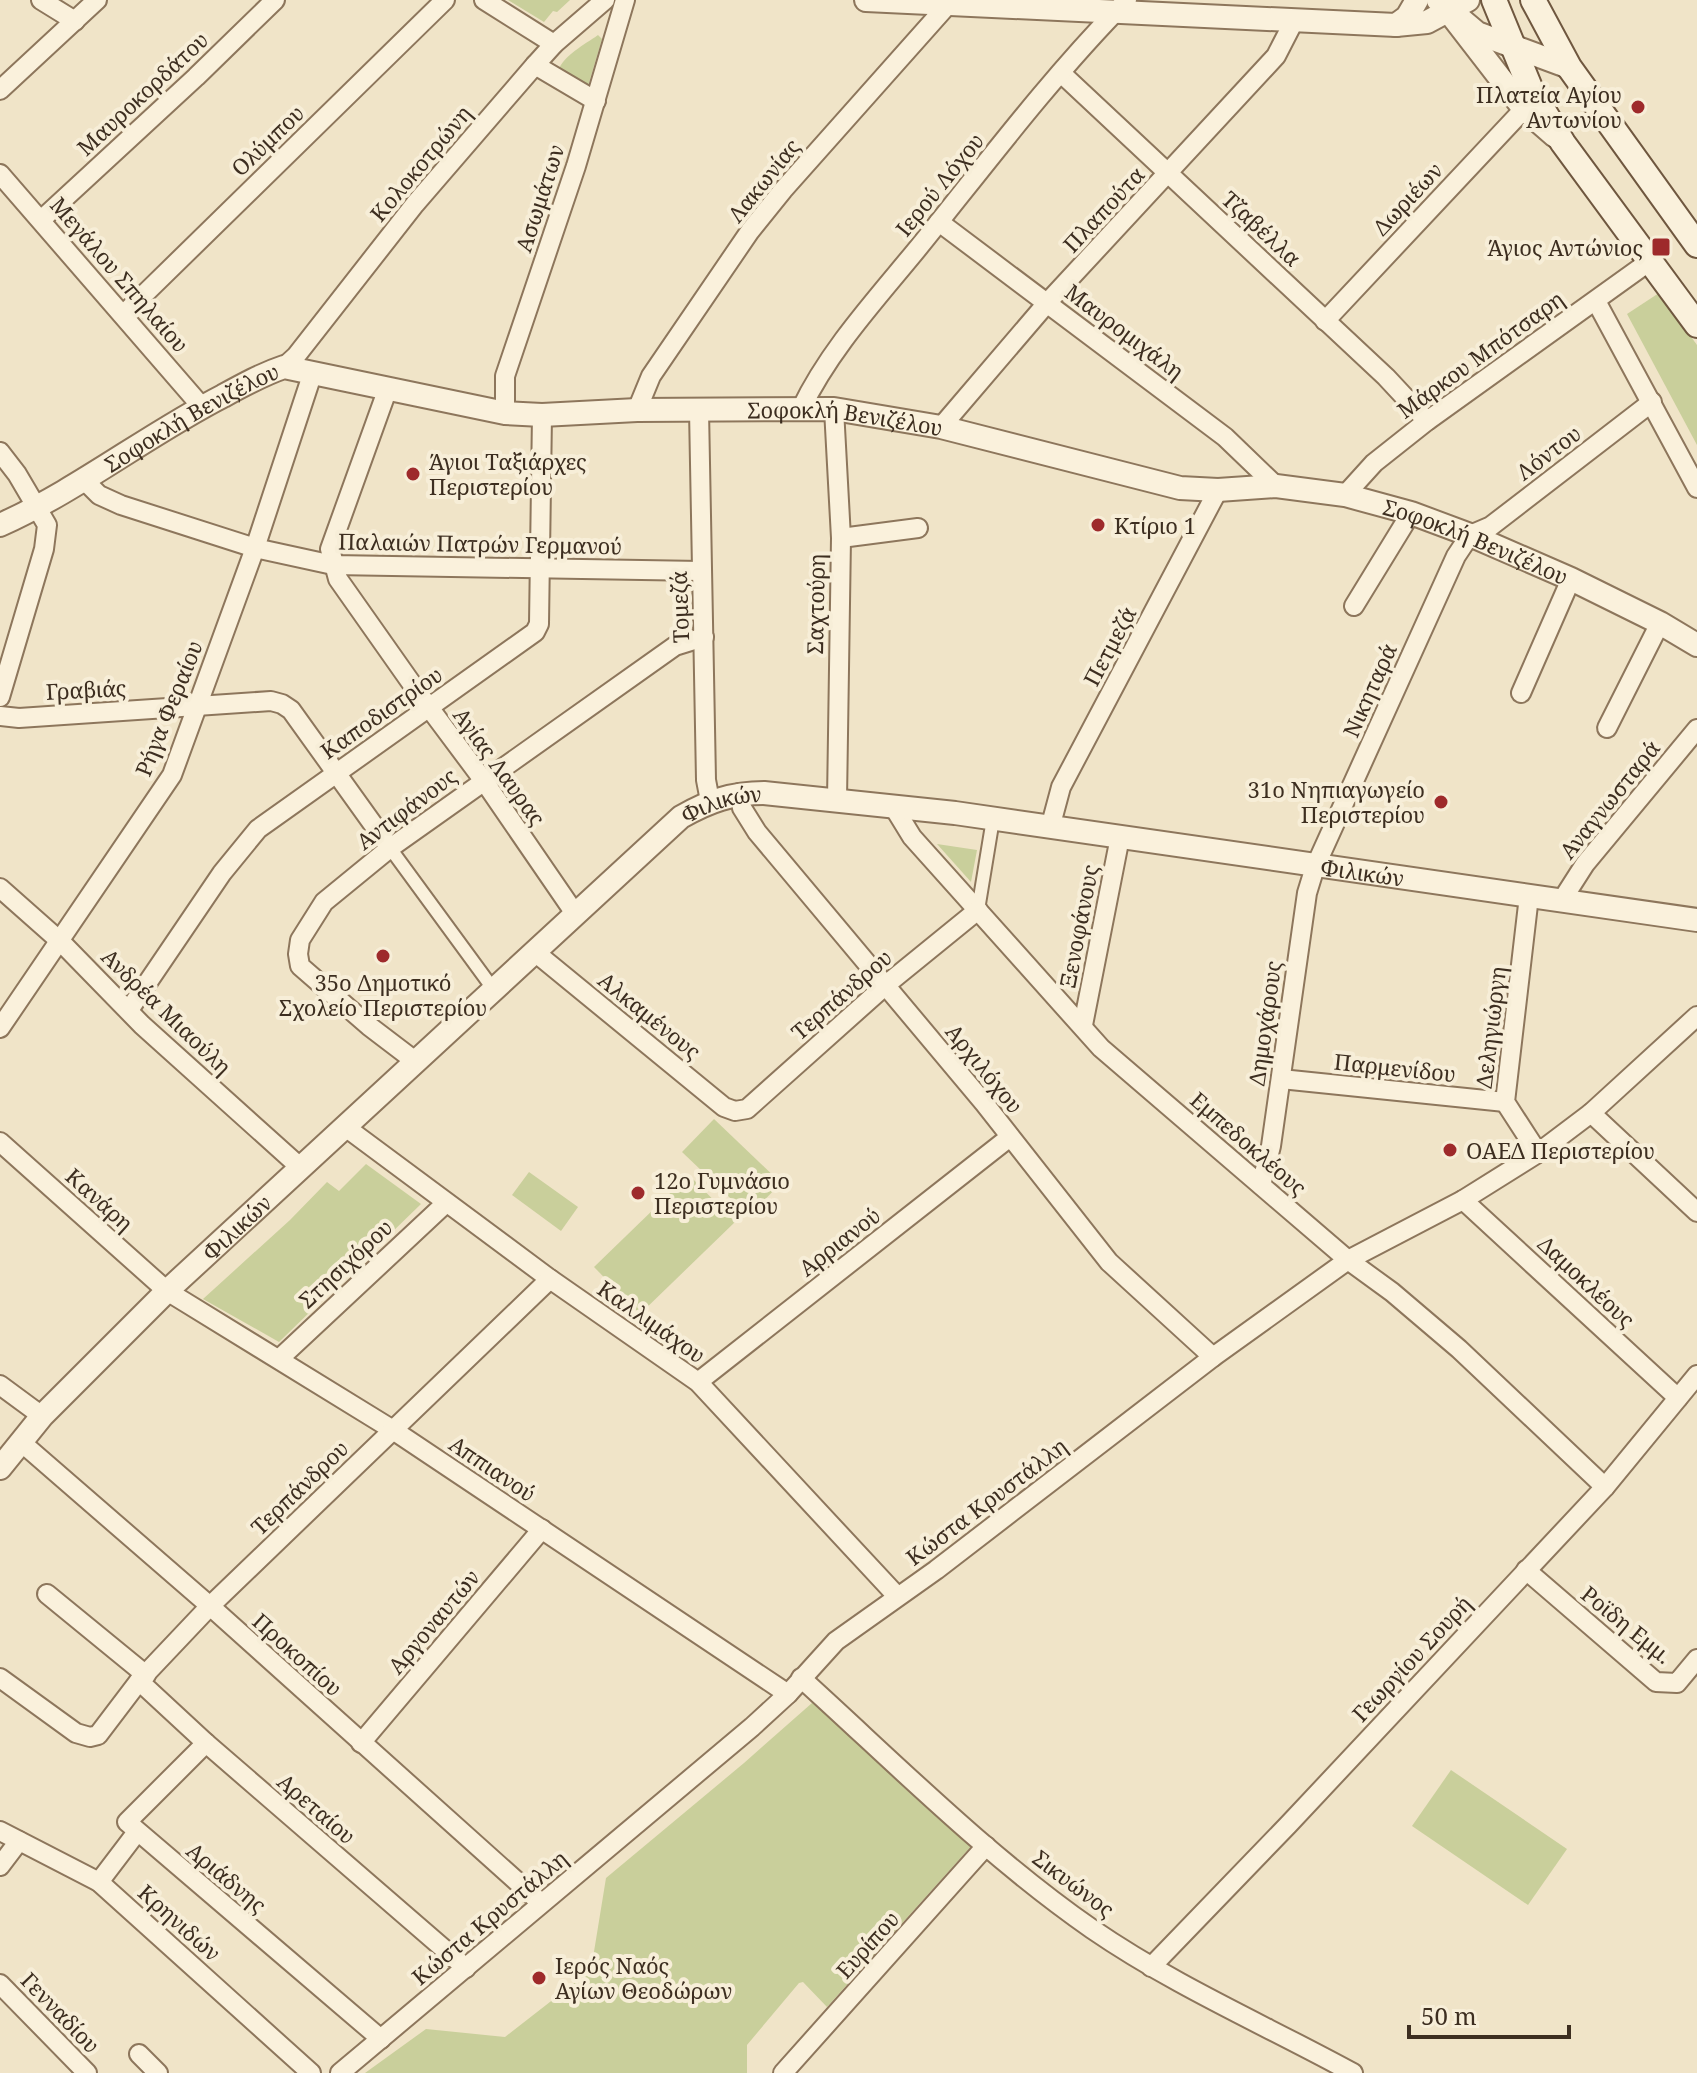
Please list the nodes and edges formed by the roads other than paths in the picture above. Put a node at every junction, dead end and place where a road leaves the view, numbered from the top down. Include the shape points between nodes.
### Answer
1 (41, 0) edge
2 (97, 0) edge
3 (275, 0) edge
4 (445, 0) edge
5 (484, 0) edge
6 (605, 0) edge
7 (625, 0) edge
8 (866, 0) edge
9 (1417, 0) edge
10 (1468, 0) edge
11 (1494, 0) edge
12 (951, 2) edge
13 (1536, 2) edge
14 (1121, 6) edge
15 (1443, 6) edge
16 (75, 21) junction
17 (1294, 21) junction
18 (1396, 25) junction
19 (554, 44) junction
20 (1511, 47) junction
21 (535, 65) junction
22 (1569, 67) junction
23 (1061, 73) junction
24 (0, 90) edge
25 (596, 101) junction
26 (1524, 109) junction
27 (1563, 143) junction
28 (1169, 173) junction
29 (0, 174) edge
30 (41, 220) junction
31 (939, 222) junction
32 (1697, 245) edge
33 (1650, 261) junction
34 (1596, 301) junction
35 (1047, 303) junction
36 (124, 314) junction
37 (1325, 321) junction
38 (1697, 325) edge
39 (284, 367) junction
40 (313, 372) junction
41 (388, 388) junction
42 (1652, 402) junction
43 (202, 407) junction
44 (801, 409) junction
45 (834, 409) junction
46 (637, 410) junction
47 (699, 410) junction
48 (505, 413) junction
49 (542, 415) junction
50 (1427, 421) junction
51 (941, 427) junction
52 (0, 452) edge
53 (83, 479) junction
54 (1276, 486) junction
55 (1697, 488) edge
56 (1218, 490) junction
57 (1345, 495) junction
58 (38, 508) junction
59 (1411, 513) junction
60 (0, 525) edge
61 (918, 528) dead end
62 (1470, 535) junction
63 (841, 538) junction
64 (255, 548) junction
65 (333, 565) junction
66 (542, 567) junction
67 (701, 571) junction
68 (1571, 579) junction
69 (1354, 606) dead end
70 (1660, 623) junction
71 (704, 637) junction
72 (1697, 645) edge
73 (1521, 693) dead end
74 (0, 697) edge
75 (195, 707) junction
76 (429, 708) junction
77 (0, 716) edge
78 (1607, 728) dead end
79 (1697, 729) edge
80 (336, 773) junction
81 (484, 781) junction
82 (739, 793) junction
83 (837, 800) junction
84 (710, 801) junction
85 (893, 806) junction
86 (993, 819) junction
87 (1050, 828) junction
88 (1120, 837) junction
89 (390, 848) junction
90 (1315, 867) junction
91 (0, 888) edge
92 (1529, 896) junction
93 (1562, 900) junction
94 (978, 910) junction
95 (576, 915) junction
96 (1697, 920) edge
97 (61, 942) junction
98 (536, 953) junction
99 (887, 984) junction
100 (494, 990) junction
101 (129, 1010) junction
102 (1697, 1016) edge
103 (1083, 1025) junction
104 (0, 1028) edge
105 (415, 1061) junction
106 (1281, 1079) junction
107 (1505, 1102) junction
108 (735, 1111) joint
109 (1591, 1113) junction
110 (344, 1126) junction
111 (1010, 1137) junction
112 (0, 1142) edge
113 (1538, 1153) junction
114 (301, 1168) junction
115 (1261, 1185) junction
116 (1463, 1200) junction
117 (446, 1203) junction
118 (1697, 1212) edge
119 (1348, 1260) junction
120 (550, 1279) junction
121 (167, 1291) junction
122 (1213, 1357) junction
123 (279, 1359) junction
124 (1697, 1375) edge
125 (698, 1382) junction
126 (0, 1385) edge
127 (1678, 1398) junction
128 (42, 1416) junction
129 (393, 1430) junction
130 (21, 1442) junction
131 (0, 1468) edge
132 (1605, 1487) junction
133 (542, 1529) junction
134 (1526, 1570) junction
135 (47, 1594) dead end
136 (897, 1596) junction
137 (210, 1606) junction
138 (1697, 1659) edge
139 (0, 1678) edge
140 (143, 1678) junction
141 (801, 1678) junction
142 (788, 1694) junction
143 (206, 1743) junction
144 (361, 1743) junction
145 (0, 1831) edge
146 (137, 1832) junction
147 (19, 1841) junction
148 (986, 1846) junction
149 (0, 1866) edge
150 (99, 1882) junction
151 (541, 1903) junction
152 (1151, 1967) junction
153 (466, 1968) junction
154 (0, 1984) edge
155 (381, 2039) junction
156 (139, 2054) dead end
157 (87, 2073) edge
158 (158, 2073) edge
159 (311, 2073) edge
160 (340, 2073) edge
161 (783, 2073) edge
162 (1353, 2073) edge

1 - 16 street
2 - 16 street
3 - 30 street, Μαυροκορδάτου
4 - 36 street, Ολύμπου
5 - 19 street
6 - 19 street, Κολοκοτρώνη
7 - 25 street, Ασωμάτων
8 - 12 street
9 - 18 street
10 - 15 street
11 - 20 main road
12 - 14 street
12 - 46 street, Λακωνίας via 750,231 651,376
13 - 22 main road
14 - 17 street
14 - 23 street, Ιερού Λόχου
15 - 18 street via 1427,22
15 - 20 street via 1477,33
15 - 26 street
16 - 24 street
17 - 18 street
17 - 28 street, Πλαπούτα via 1276,56
19 - 21 street, Κολοκοτρώνη
20 - 22 street
20 - 27 main road
21 - 25 street
21 - 39 street, Κολοκοτρώνη
22 - 32 main road
23 - 28 street, Τζαβέλλα
23 - 31 street, Ιερού Λόχου
25 - 48 street, Ασωμάτων via 505,376
26 - 27 street
26 - 37 street, Δωριέων
27 - 33 main road
28 - 35 street, Πλαπούτα
28 - 37 street, Τζαβέλλα
29 - 30 street, Μεγάλου Σπηλαίου
30 - 36 street, Μεγάλου Σπηλαίου
31 - 35 street, Μαυρομιχάλη
31 - 44 street, Ιερού Λόχου via 815,381
33 - 34 street, Μάρκου Μπότσαρη
33 - 38 main road
34 - 42 street
34 - 50 street, Μάρκου Μπότσαρη
35 - 51 street, Πλαπούτα
35 - 54 street, Μαυρομιχάλη via 1225,437
36 - 43 street, Μεγάλου Σπηλαίου
37 - 50 street, Τζαβέλλα
39 - 40 street, Σοφοκλή Βενιζέλου
39 - 43 street, Σοφοκλή Βενιζέλου
40 - 41 street, Σοφοκλή Βενιζέλου
40 - 64 street, Ρήγα Φεραίου
41 - 48 street, Σοφοκλή Βενιζέλου
41 - 65 street via 330,549
42 - 55 street
42 - 62 street, Λόντου via 1491,526
43 - 53 street, Σοφοκλή Βενιζέλου
44 - 45 street, Σοφοκλή Βενιζέλου
44 - 47 street, Σοφοκλή Βενιζέλου
45 - 51 street, Σοφοκλή Βενιζέλου
45 - 63 street, Σαχτούρη
46 - 47 street, Σοφοκλή Βενιζέλου
46 - 49 street, Σοφοκλή Βενιζέλου
47 - 67 street, Τομεζά
48 - 49 street, Σοφοκλή Βενιζέλου
49 - 66 street, Καποδιστρίου
50 - 57 street, Μάρκου Μπότσαρη via 1374,463
51 - 56 street, Σοφοκλή Βενιζέλου via 1180,488
52 - 58 street
53 - 58 street, Σοφοκλή Βενιζέλου
53 - 64 street, Παλαιών Πατρών Γερμανού via 99,495 121,505
54 - 56 street, Σοφοκλή Βενιζέλου
54 - 57 street, Σοφοκλή Βενιζέλου
56 - 87 street, Πετμεζά via 1061,787
57 - 59 street, Σοφοκλή Βενιζέλου
58 - 60 street, Σοφοκλή Βενιζέλου
58 - 74 street via 47,525 44,549
59 - 62 street, Σοφοκλή Βενιζέλου
59 - 69 street
61 - 63 street
62 - 68 street, Σοφοκλή Βενιζέλου
62 - 90 street, Νικηταρά
63 - 83 street, Σαχτούρη
64 - 65 street, Παλαιών Πατρών Γερμανού
64 - 75 street, Ρήγα Φεραίου
65 - 66 street, Παλαιών Πατρών Γερμανού
65 - 76 street, Αγίας Λαυρας
66 - 67 street, Παλαιών Πατρών Γερμανού
66 - 76 street, Καποδιστρίου via 535,632
67 - 71 street, Τομεζά
68 - 70 street, Σοφοκλή Βενιζέλου
68 - 73 street
70 - 72 street, Σοφοκλή Βενιζέλου
70 - 78 street
71 - 81 street, Αντιφάνους via 675,646
71 - 84 street, Τομεζά
75 - 77 street, Γραβιάς
75 - 80 street, Γραβιάς via 282,704
75 - 97 street, Ρήγα Φεραίου via 172,775
76 - 80 street, Καποδιστρίου
76 - 81 street, Αγίας Λαυρας
79 - 93 street, Αναγνωσταρά via 1585,864
80 - 89 street, Γραβιάς
80 - 101 street, Καποδιστρίου via 258,829
81 - 89 street, Αντιφάνους
81 - 95 street, Αγίας Λαυρας
82 - 83 street, Φιλικών
82 - 84 street, Φιλικών
82 - 99 street, Αρχιλόχου via 757,832
83 - 85 street, Φιλικών
84 - 95 street, Φιλικών via 681,817
85 - 86 street, Φιλικών
85 - 94 street, Εμπεδοκλέους via 912,837
86 - 87 street, Φιλικών
86 - 94 street
87 - 88 street, Φιλικών
88 - 90 street, Φιλικών
88 - 103 street, Ξενοφάνους
89 - 100 street
89 - 105 street, Αντιφάνους via 324,902 300,940 298,954 300,966
90 - 92 street, Φιλικών
90 - 106 street, Δημοχάρους
91 - 97 street, Ανδρέα Μιαούλη
92 - 93 street, Φιλικών
92 - 107 street, Δεληγιώργη
93 - 96 street, Φιλικών
94 - 99 street, Τερπάνδρου
94 - 103 street, Εμπεδοκλέους
95 - 98 street, Φιλικών
97 - 101 street, Ανδρέα Μιαούλη
97 - 104 street, Ρήγα Φεραίου
98 - 100 street, Φιλικών
98 - 108 street, Αλκαμένους
99 - 108 street, Τερπάνδρου via 747,1109
99 - 111 street, Αρχιλόχου
100 - 105 street, Φιλικών
101 - 114 street, Ανδρέα Μιαούλη
102 - 109 street, Κώστα Κρυστάλλη
103 - 115 street, Εμπεδοκλέους via 1101,1048
105 - 110 street, Φιλικών
106 - 107 street, Παρμενίδου
106 - 115 street, Δημοχάρους
107 - 113 street, Δεληγιώργη
109 - 113 street, Κώστα Κρυστάλλη
109 - 118 street
110 - 114 street, Φιλικών
110 - 117 street, Καλλιμάχου
111 - 122 street, Αρχιλόχου via 1109,1262
111 - 125 street, Αρριανού
112 - 121 street, Κανάρη
113 - 116 street, Κώστα Κρυστάλλη
114 - 121 street, Φιλικών
115 - 119 street, Εμπεδοκλέους
116 - 119 street, Κώστα Κρυστάλλη
116 - 127 street, Δαμοκλέους
117 - 120 street, Καλλιμάχου
117 - 123 street, Στησιχόρου
119 - 122 street, Κώστα Κρυστάλλη
119 - 132 street, Εμπεδοκλέους via 1459,1349
120 - 125 street, Καλλιμάχου
120 - 129 street, Τερπάνδρου
121 - 123 street, Αππιανού
121 - 128 street, Φιλικών
122 - 136 street, Κώστα Κρυστάλλη
123 - 129 street, Αππιανού
124 - 127 street, Γεωργίου Σουρή
125 - 136 street, Καλλιμάχου
126 - 128 street
127 - 132 street, Γεωργίου Σουρή
128 - 130 street, Φιλικών
129 - 133 street, Αππιανού
129 - 137 street, Τερπάνδρου
130 - 131 street, Φιλικών
130 - 137 street, Προκοπίου
132 - 134 street, Γεωργίου Σουρή
133 - 142 street, Αππιανού
133 - 144 street, Αργοναυτών
134 - 138 street, Ροϊδη Εμμ. via 1656,1682 1677,1683
134 - 152 street, Γεωργίου Σουρή
135 - 140 street, Αρεταίου
136 - 141 street, Κώστα Κρυστάλλη via 836,1641
137 - 140 street, Τερπάνδρου
137 - 144 street, Προκοπίου
139 - 140 street, Τερπάνδρου via 76,1733 90,1737 98,1735
140 - 143 street, Αρεταίου
141 - 142 street, Κώστα Κρυστάλλη
141 - 148 street, Σικυώνος
142 - 151 street, Κώστα Κρυστάλλη
143 - 146 street via 127,1822
143 - 153 street, Αρεταίου
144 - 151 street, Προκοπίου
145 - 147 street, Κρηνιδών
146 - 150 street
146 - 155 street, Αριάδνης
147 - 149 street
147 - 150 street, Κρηνιδών
148 - 152 street, Σικυώνος
148 - 161 street, Ευρίπου
150 - 159 street, Κρηνιδών
151 - 153 street, Κώστα Κρυστάλλη
152 - 162 street, Σικυώνος
153 - 155 street, Κώστα Κρυστάλλη
154 - 157 street, Γενναδίου
155 - 160 street, Κώστα Κρυστάλλη
156 - 158 street

